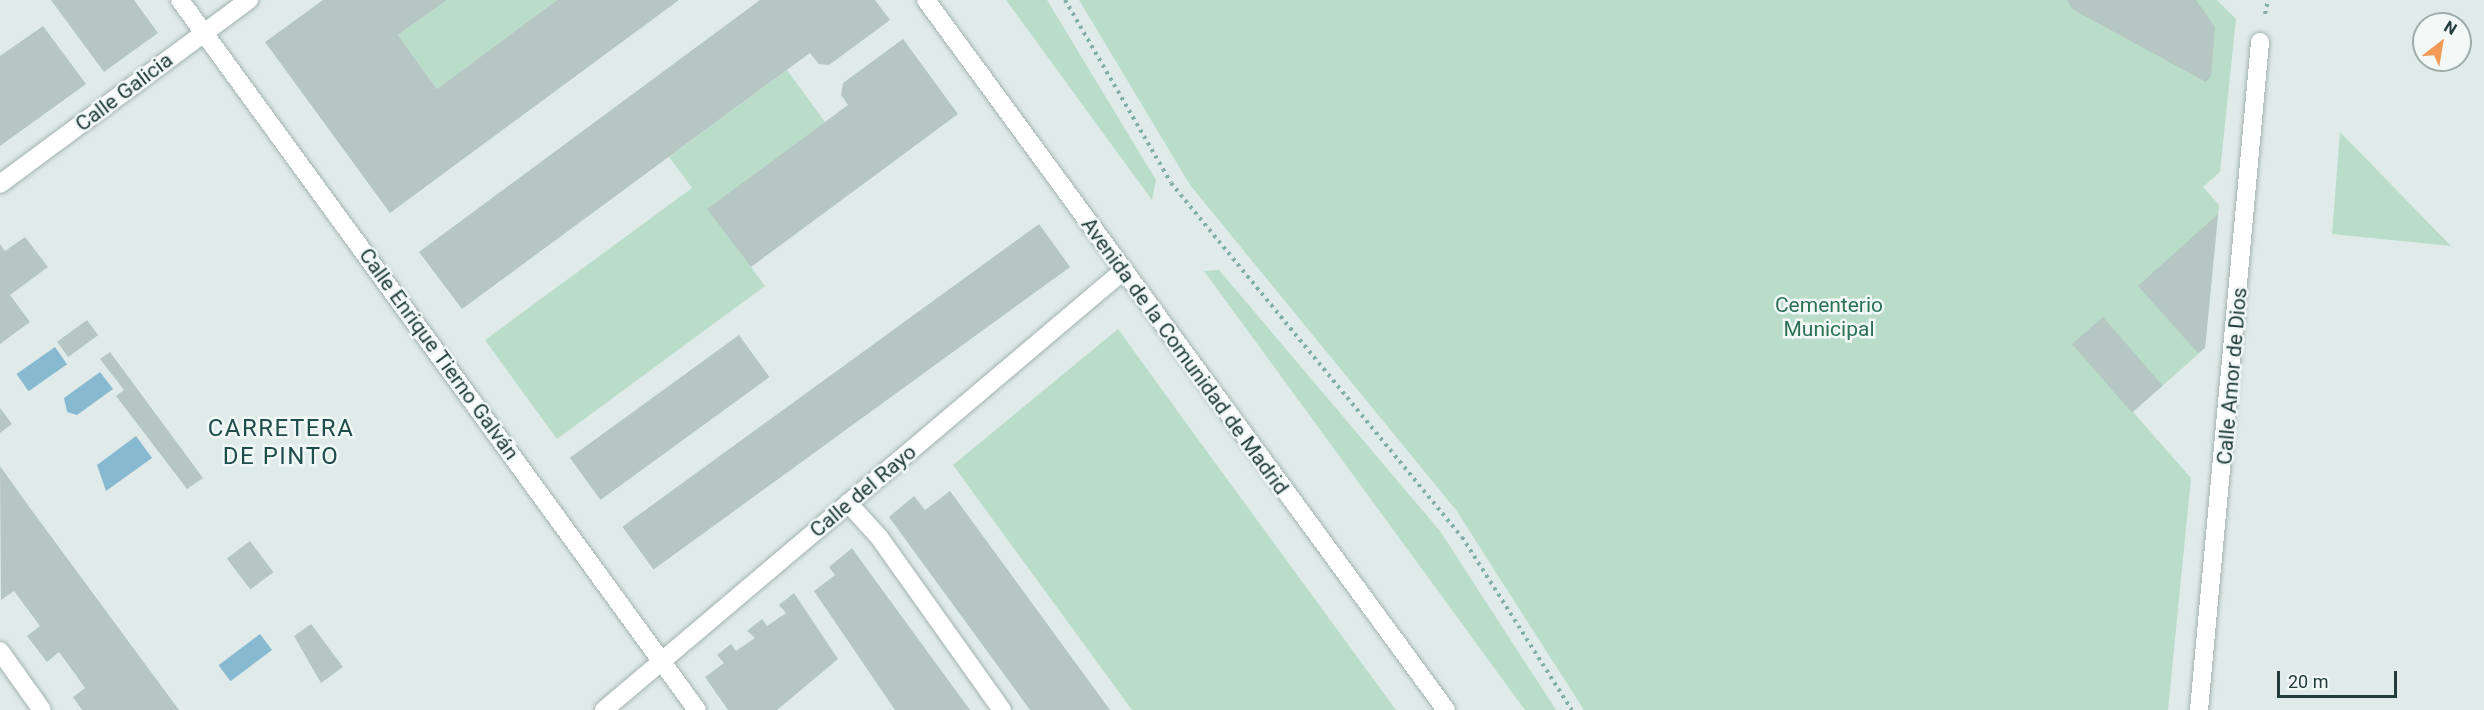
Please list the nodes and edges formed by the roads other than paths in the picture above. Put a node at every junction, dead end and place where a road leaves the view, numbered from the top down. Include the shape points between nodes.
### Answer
1 (180, 0) edge
2 (249, 0) edge
3 (926, 0) edge
4 (204, 33) junction
5 (2260, 42) dead end
6 (0, 184) edge
7 (1123, 271) junction
8 (848, 503) junction
9 (0, 651) edge
10 (663, 660) junction
11 (42, 710) edge
12 (604, 710) edge
13 (697, 710) edge
14 (1002, 710) edge
15 (1446, 710) edge
16 (2199, 710) edge

1 - 4 street, Calle Enrique Tierno Galván
2 - 4 street, Calle Galicia
3 - 7 street, Avenida de la Comunidad de Madrid
4 - 6 street, Calle Galicia
4 - 10 street, Calle Enrique Tierno Galván
5 - 16 street, Calle Amor de Dios
7 - 8 street, Calle del Rayo
7 - 15 street, Avenida de la Comunidad de Madrid
8 - 10 street, Calle del Rayo
8 - 14 street via 879,537
9 - 11 street
10 - 12 street, Calle del Rayo
10 - 13 street, Calle Enrique Tierno Galván

